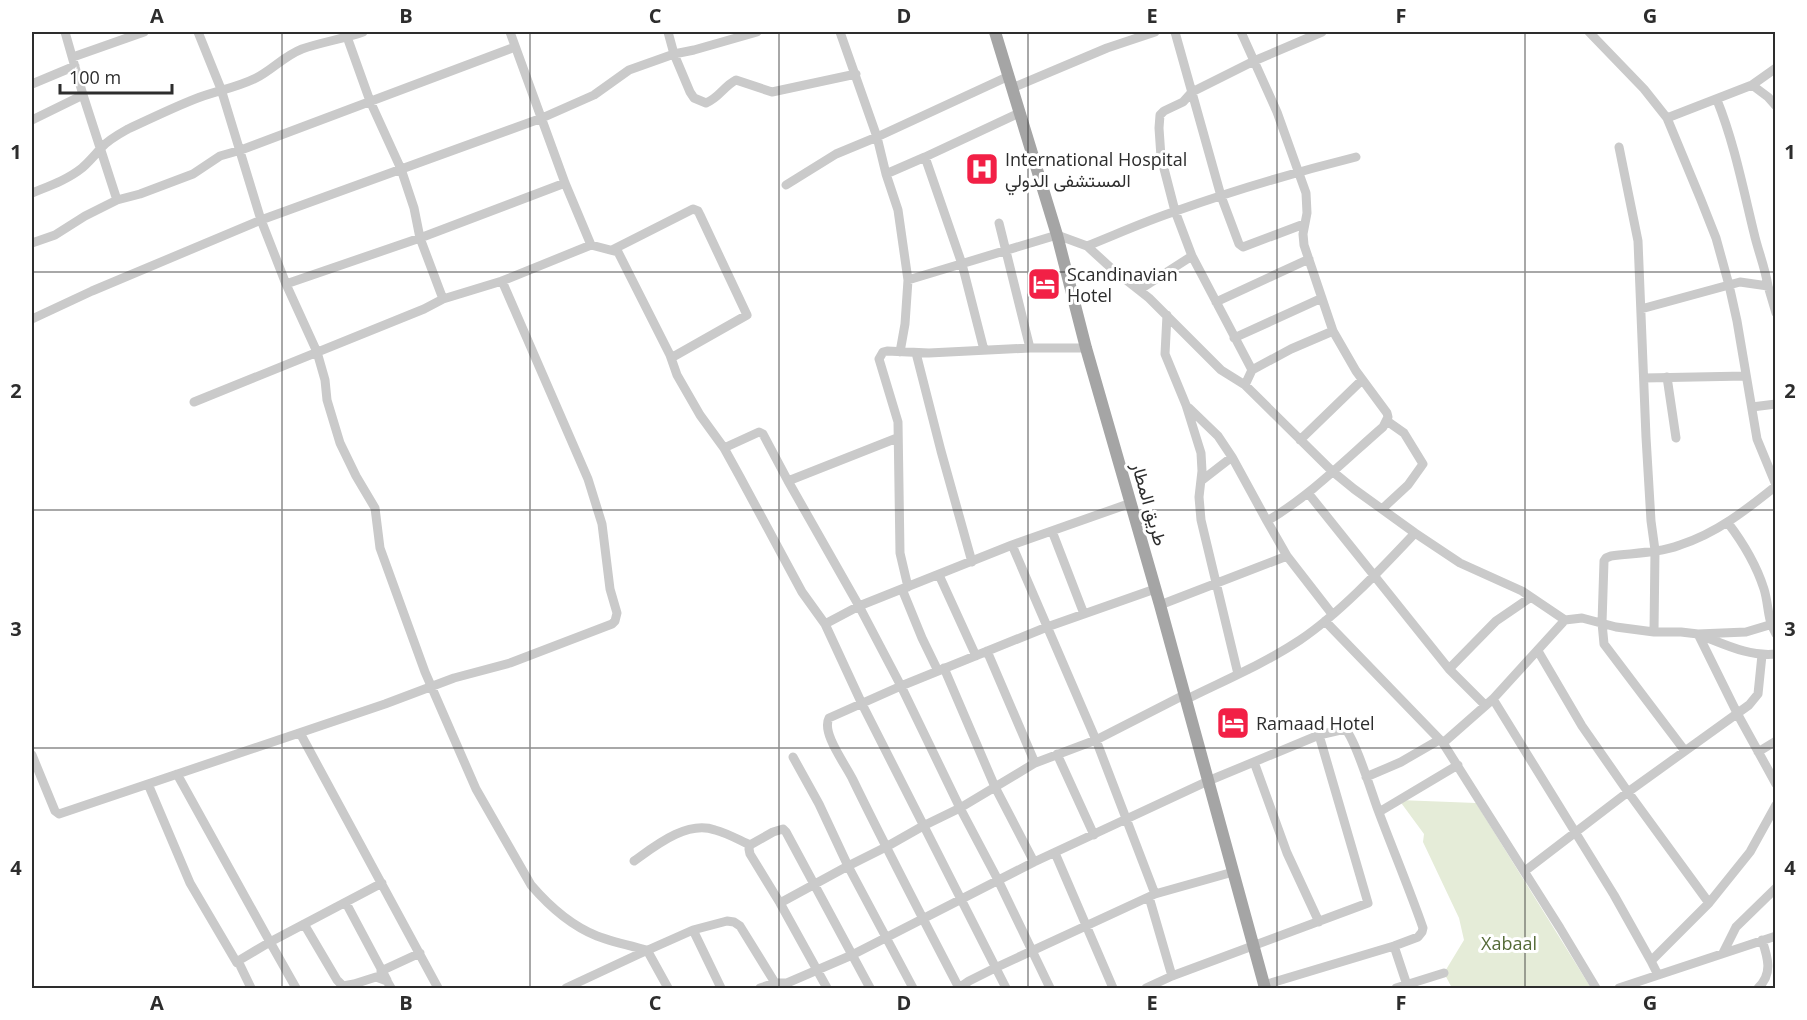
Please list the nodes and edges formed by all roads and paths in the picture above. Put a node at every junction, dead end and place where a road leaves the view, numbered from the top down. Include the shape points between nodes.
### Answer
1 (65, 32) edge
2 (144, 32) edge
3 (198, 32) edge
4 (363, 32) edge
5 (510, 32) edge
6 (668, 32) edge
7 (757, 32) edge
8 (840, 32) edge
9 (995, 32) edge
10 (1155, 32) edge
11 (1175, 32) edge
12 (1240, 32) edge
13 (1322, 32) edge
14 (1589, 32) edge
15 (346, 34) edge
16 (515, 47) junction
17 (674, 54) junction
18 (74, 61) junction
19 (1254, 61) junction
20 (1776, 68) edge
21 (856, 74) junction
22 (1009, 75) junction
23 (32, 84) edge
24 (1752, 85) junction
25 (1012, 88) junction
26 (221, 89) junction
27 (1192, 93) junction
28 (83, 95) junction
29 (1717, 99) junction
30 (370, 101) junction
31 (1776, 106) edge
32 (1019, 113) junction
33 (542, 118) junction
34 (1668, 118) junction
35 (32, 120) edge
36 (878, 137) junction
37 (1619, 147) dead end
38 (101, 148) junction
39 (241, 150) junction
40 (1356, 157) dead end
41 (925, 158) junction
42 (401, 169) junction
43 (1298, 171) junction
44 (886, 174) junction
45 (565, 183) junction
46 (786, 185) dead end
47 (32, 193) edge
48 (1221, 196) junction
49 (117, 200) junction
50 (1175, 211) junction
51 (261, 220) junction
52 (999, 224) dead end
53 (1304, 224) junction
54 (1057, 236) junction
55 (420, 238) junction
56 (32, 243) edge
57 (591, 245) junction
58 (1087, 246) junction
59 (612, 250) junction
60 (1006, 250) junction
61 (1192, 256) junction
62 (1309, 259) junction
63 (962, 264) junction
64 (908, 280) junction
65 (502, 281) junction
66 (286, 285) junction
67 (1729, 285) junction
68 (1768, 286) junction
69 (1139, 290) junction
70 (1322, 298) junction
71 (443, 299) junction
72 (1216, 302) junction
73 (1641, 309) junction
74 (1776, 313) edge
75 (1167, 315) junction
76 (32, 319) edge
77 (1334, 331) junction
78 (1234, 338) junction
79 (1030, 348) junction
80 (1086, 348) junction
81 (984, 350) junction
82 (316, 352) junction
83 (900, 352) junction
84 (916, 353) junction
85 (671, 358) junction
86 (1252, 370) junction
87 (1746, 376) junction
88 (1667, 377) junction
89 (1644, 378) junction
90 (1362, 380) junction
91 (1245, 386) junction
92 (194, 402) dead end
93 (1776, 404) edge
94 (1186, 405) junction
95 (1752, 407) junction
96 (1387, 421) junction
97 (897, 438) junction
98 (1676, 438) dead end
99 (1300, 440) junction
100 (724, 448) junction
101 (1232, 457) junction
102 (1332, 471) junction
103 (1201, 481) junction
104 (788, 482) junction
105 (1776, 486) edge
106 (1308, 493) junction
107 (1131, 503) junction
108 (1382, 509) junction
109 (1267, 521) junction
110 (1728, 523) junction
111 (1052, 531) junction
112 (1415, 533) junction
113 (1012, 545) junction
114 (1655, 550) junction
115 (1287, 556) junction
116 (972, 562) junction
117 (939, 575) junction
118 (1374, 575) junction
119 (1216, 583) junction
120 (905, 588) junction
121 (1155, 589) junction
122 (1531, 597) junction
123 (1160, 605) junction
124 (859, 606) junction
125 (1084, 614) junction
126 (1329, 618) junction
127 (1565, 620) junction
128 (1602, 623) junction
129 (825, 624) junction
130 (1773, 624) edge
131 (1047, 627) junction
132 (1653, 632) junction
133 (1698, 634) junction
134 (1776, 634) edge
135 (987, 651) junction
136 (1538, 651) junction
137 (1776, 654) edge
138 (1762, 655) junction
139 (976, 656) junction
140 (1449, 669) junction
141 (941, 670) junction
142 (1238, 674) junction
143 (901, 686) junction
144 (432, 687) junction
145 (1184, 698) junction
146 (1493, 699) junction
147 (862, 704) junction
148 (1485, 705) junction
149 (1738, 715) junction
150 (300, 733) junction
151 (1319, 735) junction
152 (1096, 740) junction
153 (1776, 741) edge
154 (1441, 742) junction
155 (1684, 751) junction
156 (1758, 752) junction
157 (1057, 754) junction
158 (32, 755) edge
159 (793, 757) dead end
160 (1254, 762) junction
161 (1035, 763) junction
162 (1458, 765) junction
163 (177, 774) junction
164 (1366, 777) junction
165 (1208, 781) junction
166 (148, 784) junction
167 (1776, 784) edge
168 (995, 788) junction
169 (1628, 792) junction
170 (1776, 805) edge
171 (960, 808) junction
172 (1379, 812) junction
173 (1127, 819) junction
174 (922, 826) junction
175 (1576, 832) junction
176 (1094, 835) junction
177 (750, 845) junction
178 (886, 847) junction
179 (1055, 853) junction
180 (633, 861) dead end
181 (1034, 862) junction
182 (848, 866) junction
183 (1525, 871) junction
184 (1233, 872) junction
185 (998, 880) junction
186 (382, 883) junction
187 (813, 884) junction
188 (1776, 888) edge
189 (1152, 896) junction
190 (960, 899) junction
191 (346, 903) junction
192 (780, 903) junction
193 (1709, 903) junction
194 (924, 920) junction
195 (1319, 922) junction
196 (304, 924) junction
197 (1085, 927) junction
198 (693, 930) junction
199 (1776, 936) edge
200 (886, 938) junction
201 (1762, 940) junction
202 (270, 942) junction
203 (1394, 946) junction
204 (1252, 947) junction
205 (647, 950) junction
206 (1032, 952) junction
207 (1723, 953) junction
208 (420, 954) junction
209 (852, 955) junction
210 (1651, 961) junction
211 (237, 963) junction
212 (995, 968) junction
213 (381, 971) junction
214 (818, 971) junction
215 (1444, 973) dead end
216 (1658, 975) junction
217 (1172, 976) junction
218 (389, 985) edge
219 (777, 986) edge
220 (344, 987) edge
221 (578, 987) edge
222 (1152, 987) edge
223 (1264, 987) edge
224 (1407, 987) edge
225 (251, 988) edge
226 (296, 988) edge
227 (438, 988) edge
228 (566, 988) edge
229 (668, 988) edge
230 (721, 988) edge
231 (760, 988) edge
232 (827, 988) edge
233 (870, 988) edge
234 (913, 988) edge
235 (1006, 988) edge
236 (1050, 988) edge
237 (1113, 988) edge
238 (1396, 988) edge
239 (1596, 988) edge
240 (1619, 988) edge
241 (1758, 988) edge

1 - 18 street
2 - 18 street
3 - 26 street
4 - 15 street
5 - 16 street
6 - 17 street
7 - 17 street
8 - 21 street
9 - 22 main road, طريق المطار
10 - 25 street
11 - 27 street
12 - 19 street
13 - 19 street
14 - 34 street
15 - 26 street via 298,50 256,78
15 - 30 street
16 - 30 street
16 - 33 street
17 - 21 street via 690,92 706,103 736,80 772,92
17 - 33 street via 629,70 594,95
18 - 23 street
18 - 28 street
19 - 27 street
19 - 43 street via 1278,112
20 - 24 street
21 - 36 street
22 - 25 main road, طريق المطار
22 - 36 street
24 - 29 street
24 - 31 street
25 - 32 main road, طريق المطار
26 - 38 street via 128,129
26 - 39 street
27 - 48 street
27 - 50 street via 1160,116 1161,157
28 - 35 street
28 - 38 street
29 - 34 street
29 - 68 street via 1731,137
30 - 39 street
30 - 42 street
32 - 41 street
32 - 54 main road, طريق المطار
33 - 42 street
33 - 45 street
34 - 67 street via 1716,238
36 - 44 street
36 - 46 street via 836,154
37 - 73 street via 1638,241
38 - 47 street via 81,169
38 - 49 street
39 - 49 street via 220,156 193,174
39 - 51 street
40 - 43 street
41 - 44 street
41 - 63 street
42 - 51 street
42 - 55 street
43 - 48 street
43 - 53 street via 1307,204
44 - 64 street via 898,210
45 - 55 street
45 - 57 street
48 - 50 street
48 - 53 street via 1243,247
49 - 56 street via 55,235
50 - 58 street
50 - 61 street
51 - 66 street
51 - 76 street
52 - 60 street
53 - 62 street
54 - 58 street
54 - 60 street
54 - 80 main road, طريق المطار
55 - 66 street
55 - 71 street
57 - 59 street
57 - 65 street
58 - 69 street
59 - 85 street via 622,258
59 - 85 street via 693,209 698,211 747,315
60 - 63 street
60 - 79 street
61 - 69 street
61 - 72 street
62 - 70 street
62 - 72 street
63 - 64 street
63 - 81 street
64 - 83 street
65 - 71 street
65 - 144 street via 588,478 602,524 617,618 612,624 510,663
66 - 82 street
67 - 68 street via 1740,282
67 - 73 street
67 - 87 street
68 - 74 street
69 - 75 street
70 - 77 street
70 - 78 street
71 - 82 street
72 - 78 street
73 - 89 street
75 - 91 street via 1221,370
75 - 94 street via 1165,354
77 - 86 street
77 - 90 street
78 - 86 street
79 - 80 street
79 - 81 street
80 - 107 main road, طريق المطار
81 - 84 street
82 - 92 street
82 - 144 street via 340,443 375,508 380,548
83 - 84 street
83 - 97 street via 883,352 879,359 896,416
84 - 116 street
85 - 100 street via 689,396
86 - 91 street
87 - 88 street
87 - 95 street
88 - 89 street
88 - 98 street
89 - 114 street
90 - 96 street via 1387,413
90 - 99 street
91 - 99 street
93 - 95 street
94 - 101 street via 1218,436
94 - 103 street via 1200,453
95 - 105 street via 1757,439
96 - 102 street
96 - 108 street via 1404,433 1423,464 1408,485
97 - 104 street
97 - 120 street via 900,553
99 - 102 street
100 - 104 street via 761,432
100 - 129 street via 797,583
101 - 103 street
101 - 109 street
102 - 106 street
102 - 108 street
103 - 119 street via 1201,520
104 - 124 street
105 - 110 street
106 - 109 street
106 - 118 street
107 - 111 street
107 - 121 main road, طريق المطار
108 - 112 street
109 - 115 street
110 - 114 street via 1679,546
110 - 130 street via 1756,566
111 - 113 street
111 - 125 street
112 - 118 street
112 - 122 street via 1461,563
113 - 116 street
113 - 131 street
114 - 128 street via 1606,558
114 - 132 street
115 - 119 street
115 - 126 street
116 - 117 street
117 - 120 street
117 - 139 street
118 - 126 street
118 - 140 street
119 - 123 street
119 - 142 street
120 - 124 street
120 - 141 street via 922,639
121 - 123 main road, طريق المطار
121 - 125 street
122 - 127 street
122 - 140 street via 1496,621
123 - 145 main road, طريق المطار
124 - 129 street
124 - 143 street
125 - 131 street
126 - 142 street via 1271,658
126 - 154 street
127 - 128 street via 1582,618
127 - 136 street
128 - 132 street
128 - 155 street via 1606,648
129 - 147 street
130 - 133 street via 1746,632
130 - 134 street
131 - 135 street
131 - 152 street
132 - 133 street
133 - 138 street
133 - 149 street
135 - 139 street
135 - 161 street
136 - 146 street
136 - 169 street via 1582,726
137 - 138 street
138 - 149 street via 1758,694
139 - 141 street
140 - 148 street
141 - 143 street
141 - 168 street
142 - 145 street
143 - 147 street
143 - 171 street
144 - 150 street
144 - 205 street via 476,789 531,885 577,927
145 - 152 street
145 - 165 main road, طريق المطار
146 - 148 street
146 - 175 street
147 - 174 street
147 - 178 street via 829,718 826,726
148 - 154 street
149 - 155 street
149 - 156 street
150 - 163 street
150 - 186 street
151 - 160 street
151 - 164 street via 1348,730
151 - 195 street via 1368,900
152 - 157 street
152 - 173 street
153 - 156 street
154 - 162 street
154 - 164 street
155 - 169 street
156 - 167 street
157 - 161 street
157 - 176 street
158 - 166 street via 59,814
159 - 182 street
160 - 165 street
160 - 195 street via 1287,853
161 - 168 street
162 - 172 street
162 - 183 street
163 - 166 street
163 - 202 street
164 - 172 street
165 - 173 street
165 - 184 main road, طريق المطار
166 - 211 street via 190,883
168 - 171 street
168 - 181 street
169 - 175 street
169 - 193 street
170 - 193 street via 1750,852
171 - 174 street
171 - 185 street
172 - 203 street via 1423,928 1418,937
173 - 176 street
173 - 189 street
174 - 178 street
174 - 190 street
175 - 183 street
175 - 210 street
176 - 179 street
177 - 180 street via 704,828 681,833
177 - 187 street via 783,830
177 - 192 street via 750,854
178 - 182 street
178 - 194 street
179 - 181 street
179 - 197 street
181 - 185 street
182 - 187 street
182 - 200 street
183 - 239 street
184 - 189 street
184 - 204 main road, طريق المطار
185 - 190 street
185 - 206 street
186 - 191 street
186 - 208 street
187 - 192 street
187 - 209 street
188 - 207 street via 1736,927
189 - 197 street
189 - 217 street
190 - 194 street
190 - 212 street
191 - 196 street
191 - 213 street
192 - 214 street
193 - 210 street
194 - 200 street
194 - 212 street via 959,988
195 - 204 street
196 - 202 street
196 - 220 street
197 - 206 street
197 - 237 street
198 - 205 street
198 - 219 street via 727,921 740,926
198 - 230 street
199 - 201 street
200 - 209 street
200 - 234 street
201 - 207 street
201 - 241 street via 1769,962
202 - 211 street
202 - 226 street
203 - 223 street
203 - 224 street
204 - 217 street
204 - 223 main road, طريق المطار
205 - 221 street
205 - 229 street
206 - 212 street
206 - 236 street
207 - 216 street
208 - 213 street
208 - 227 street
209 - 214 street
209 - 233 street
210 - 216 street
211 - 225 street
212 - 235 street
213 - 218 street
214 - 219 street
214 - 232 street
215 - 224 street
216 - 240 street
217 - 222 street
218 - 220 street via 373,977
219 - 231 street
221 - 228 street
224 - 238 street

